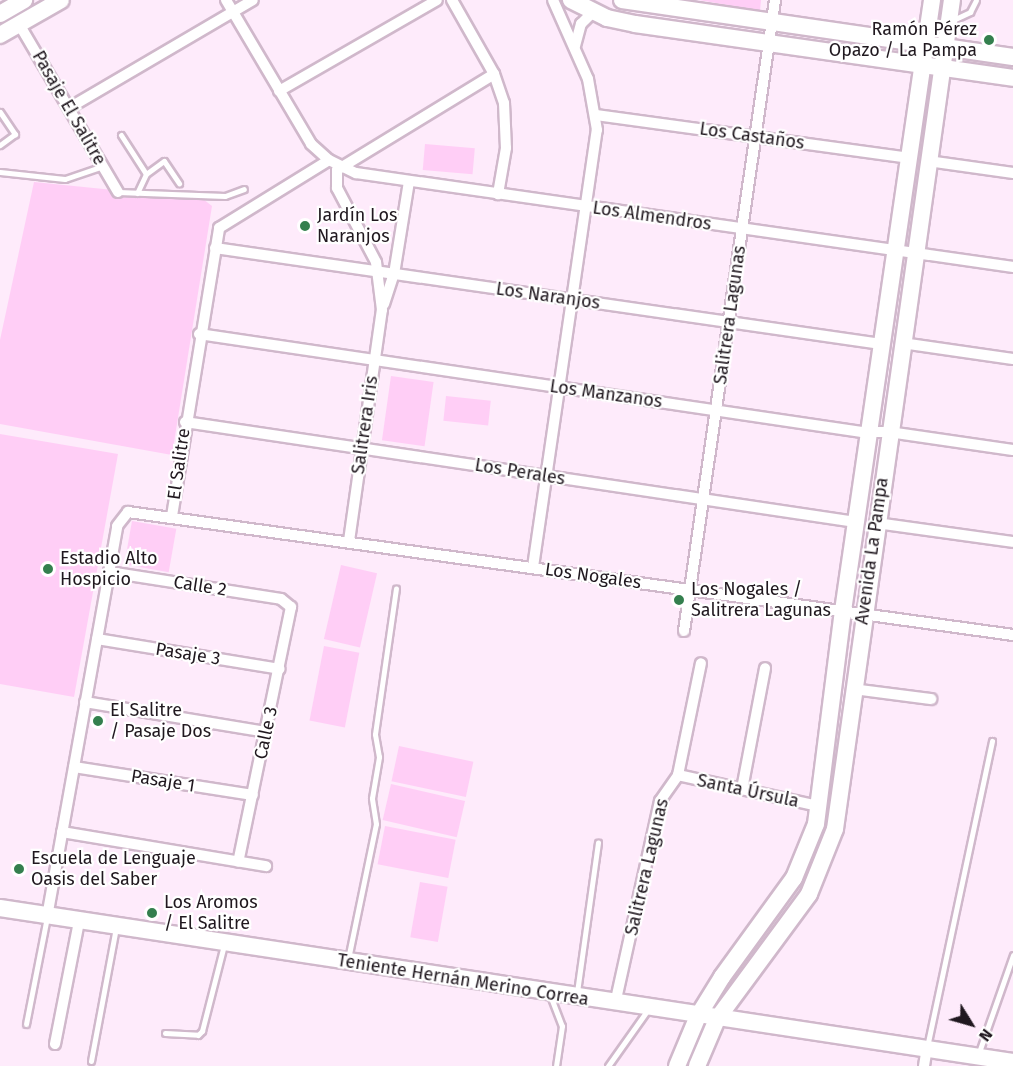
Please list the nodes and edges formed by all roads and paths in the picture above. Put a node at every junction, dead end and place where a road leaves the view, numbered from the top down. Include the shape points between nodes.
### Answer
1 (24, 0) edge
2 (61, 0) edge
3 (226, 0) edge
4 (253, 0) edge
5 (436, 0) edge
6 (452, 0) edge
7 (553, 0) edge
8 (571, 0) edge
9 (622, 0) edge
10 (775, 0) edge
11 (932, 0) edge
12 (952, 0) edge
13 (976, 0) edge
14 (4, 8) edge
15 (233, 12) junction
16 (593, 12) junction
17 (949, 21) junction
18 (772, 23) junction
19 (19, 24) junction
20 (0, 35) edge
21 (769, 43) junction
22 (925, 44) junction
23 (574, 46) junction
24 (945, 47) junction
25 (1013, 57) edge
26 (922, 64) junction
27 (942, 67) junction
28 (494, 74) junction
29 (1013, 78) edge
30 (279, 91) junction
31 (69, 108) junction
32 (0, 111) edge
33 (596, 115) junction
34 (121, 135) dead end
35 (756, 137) junction
36 (0, 145) edge
37 (908, 158) junction
38 (329, 160) junction
39 (928, 161) junction
40 (103, 166) junction
41 (339, 166) junction
42 (0, 172) edge
43 (1013, 173) edge
44 (146, 174) junction
45 (409, 181) junction
46 (179, 183) dead end
47 (244, 189) dead end
48 (118, 192) joint
49 (137, 193) junction
50 (498, 194) junction
51 (586, 207) junction
52 (742, 229) junction
53 (215, 248) junction
54 (895, 250) junction
55 (915, 253) junction
56 (1013, 267) edge
57 (379, 272) junction
58 (394, 274) junction
59 (573, 300) junction
60 (382, 310) junction
61 (729, 322) junction
62 (199, 334) junction
63 (902, 343) junction
64 (882, 344) junction
65 (1013, 359) edge
66 (375, 360) junction
67 (560, 387) junction
68 (716, 411) junction
69 (185, 422) junction
70 (889, 432) junction
71 (868, 433) junction
72 (362, 448) junction
73 (1013, 450) edge
74 (546, 476) junction
75 (703, 500) junction
76 (172, 516) junction
77 (856, 522) junction
78 (876, 523) junction
79 (349, 541) junction
80 (1013, 542) edge
81 (533, 567) junction
82 (109, 572) junction
83 (396, 589) dead end
84 (690, 590) junction
85 (290, 604) joint
86 (843, 611) junction
87 (863, 614) junction
88 (684, 631) dead end
89 (1013, 635) edge
90 (97, 639) junction
91 (701, 663) dead end
92 (765, 668) dead end
93 (280, 669) junction
94 (853, 689) junction
95 (931, 699) dead end
96 (85, 702) junction
97 (266, 732) junction
98 (992, 741) dead end
99 (74, 766) junction
100 (678, 775) junction
101 (742, 789) junction
102 (253, 795) junction
103 (818, 806) junction
104 (62, 832) junction
105 (598, 842) dead end
106 (238, 862) junction
107 (266, 866) dead end
108 (0, 908) edge
109 (47, 917) junction
110 (79, 922) junction
111 (117, 926) junction
112 (225, 940) junction
113 (1013, 955) edge
114 (348, 963) junction
115 (550, 994) junction
116 (576, 998) junction
117 (615, 1004) junction
118 (648, 1009) junction
119 (698, 1016) junction
120 (717, 1019) junction
121 (26, 1024) dead end
122 (165, 1033) dead end
123 (55, 1044) dead end
124 (927, 1048) junction
125 (978, 1057) junction
126 (91, 1061) dead end
127 (1013, 1062) edge
128 (556, 1066) edge
129 (608, 1066) edge
130 (677, 1066) edge
131 (697, 1066) edge
132 (924, 1066) edge

1 - 14 street
2 - 19 street
3 - 15 street
4 - 15 street
5 - 30 street
6 - 28 street
7 - 23 street
8 - 16 street
9 - 18 street
10 - 18 street, Salitrera Lagunas
11 - 22 street, Avenida La Pampa
12 - 17 street, Avenida La Pampa
13 - 17 lane via 970,12
15 - 30 street
15 - 31 street
16 - 21 street via 635,24
16 - 23 street via 578,29
17 - 24 street, Avenida La Pampa
18 - 21 street, Salitrera Lagunas
18 - 22 street
19 - 20 street
19 - 31 street, Pasaje El Salitre
21 - 26 street
21 - 35 street, Salitrera Lagunas
22 - 24 street
22 - 26 street, Avenida La Pampa
23 - 33 street via 588,79
24 - 25 street
24 - 27 street, Avenida La Pampa
26 - 27 street
26 - 37 street, Avenida La Pampa
27 - 29 street
27 - 39 street, Avenida La Pampa
28 - 41 street
28 - 50 street via 504,103 507,133
30 - 38 street, Los Almendros via 304,134
31 - 40 street, Pasaje El Salitre
32 - 36 lane via 15,134
33 - 35 street, Los Castaños
33 - 51 street via 596,144
34 - 44 lane
35 - 37 street, Los Castaños
35 - 52 street, Salitrera Lagunas
37 - 54 street, Avenida La Pampa
38 - 41 street, Los Almendros
38 - 53 street, El Salitre via 222,223
39 - 43 street
39 - 55 street, Avenida La Pampa
40 - 42 lane via 65,179
40 - 48 street, Pasaje El Salitre
41 - 45 street, Los Almendros via 365,175
41 - 57 street, Salitrera Iris via 337,188 369,244
44 - 46 lane via 164,161
44 - 49 lane
45 - 50 street, Los Almendros
45 - 58 street, Salitrera Iris
47 - 49 lane via 225,196
48 - 49 lane
50 - 51 street, Los Almendros
51 - 52 street, Los Almendros
51 - 59 street
52 - 54 street, Los Almendros
52 - 61 street, Salitrera Lagunas
53 - 57 street, Los Naranjos
53 - 62 street, El Salitre
54 - 55 street, Los Almendros
54 - 64 street, Avenida La Pampa
55 - 56 street, Los Almendros
55 - 63 street, Avenida La Pampa
57 - 58 street, Los Naranjos
57 - 60 street, Salitrera Iris
58 - 59 street, Los Naranjos
58 - 60 street, Salitrera Iris
59 - 61 street, Los Naranjos
59 - 67 street
60 - 66 street, Salitrera Iris
61 - 64 street, Los Naranjos
61 - 68 street, Salitrera Lagunas
62 - 66 street, Los Manzanos
62 - 69 street, El Salitre
63 - 65 street
63 - 70 street, Avenida La Pampa
64 - 71 street, Avenida La Pampa
66 - 67 street, Los Manzanos
66 - 72 street, Salitrera Iris
67 - 68 street, Los Manzanos
67 - 74 street
68 - 71 street, Los Manzanos
68 - 75 street, Salitrera Lagunas
69 - 72 street, Los Perales
69 - 76 street, El Salitre
70 - 71 street, Los Manzanos
70 - 73 street, Los Manzanos
70 - 78 street, Avenida La Pampa
71 - 77 street, Avenida La Pampa
72 - 74 street, Los Perales
72 - 79 street, Salitrera Iris
74 - 75 street, Los Perales
74 - 81 street
75 - 77 street, Los Perales
75 - 84 street, Salitrera Lagunas
76 - 79 street, Los Nogales
76 - 82 street, El Salitre via 137,511 121,518
77 - 86 street, Avenida La Pampa
78 - 80 street
78 - 87 street, Avenida La Pampa
79 - 81 street, Los Nogales
81 - 84 street, Los Nogales
82 - 85 street, Calle 2 via 281,599
82 - 90 street, El Salitre
83 - 114 lane via 375,734 379,757 372,798 376,824
84 - 86 street, Los Nogales
84 - 88 street, Salitrera Lagunas
85 - 93 street, Calle 3 via 292,613
86 - 87 street, Los Nogales
86 - 103 street, Avenida La Pampa
87 - 89 street, Los Nogales
87 - 94 street, Avenida La Pampa
90 - 93 street, Pasaje 3
90 - 96 street, El Salitre
91 - 100 street, Salitrera Lagunas
92 - 101 street
93 - 97 street, Calle 3
94 - 95 street
94 - 120 street, Avenida La Pampa via 835,829 825,863 786,928
96 - 97 street
96 - 99 street, El Salitre
97 - 102 street, Calle 3
98 - 124 lane
99 - 102 street, Pasaje 1
99 - 104 street, El Salitre
100 - 101 street, Santa Úrsula
100 - 117 street, Salitrera Lagunas via 660,801
101 - 103 street, Santa Úrsula
102 - 106 street, Calle 3
103 - 119 street, Avenida La Pampa via 808,851 794,878
104 - 106 street
104 - 109 street, El Salitre
105 - 116 lane
106 - 107 street
108 - 109 street, Teniente Hernán Merino Correa
109 - 110 street, Teniente Hernán Merino Correa
109 - 121 lane
110 - 111 street, Teniente Hernán Merino Correa
110 - 123 street
111 - 112 street, Teniente Hernán Merino Correa
111 - 126 lane
112 - 114 street, Teniente Hernán Merino Correa
112 - 122 lane via 202,1031 198,1035
113 - 125 lane
114 - 115 street, Teniente Hernán Merino Correa
115 - 116 street, Teniente Hernán Merino Correa
115 - 128 lane via 562,1026
116 - 117 street, Teniente Hernán Merino Correa
117 - 118 street, Teniente Hernán Merino Correa
118 - 119 street, Teniente Hernán Merino Correa
118 - 129 lane
119 - 120 street, Teniente Hernán Merino Correa
119 - 130 street, Avenida La Pampa
120 - 124 street, Teniente Hernán Merino Correa
120 - 131 street, Avenida La Pampa
124 - 125 street, Teniente Hernán Merino Correa
124 - 132 street
125 - 127 street, Teniente Hernán Merino Correa

